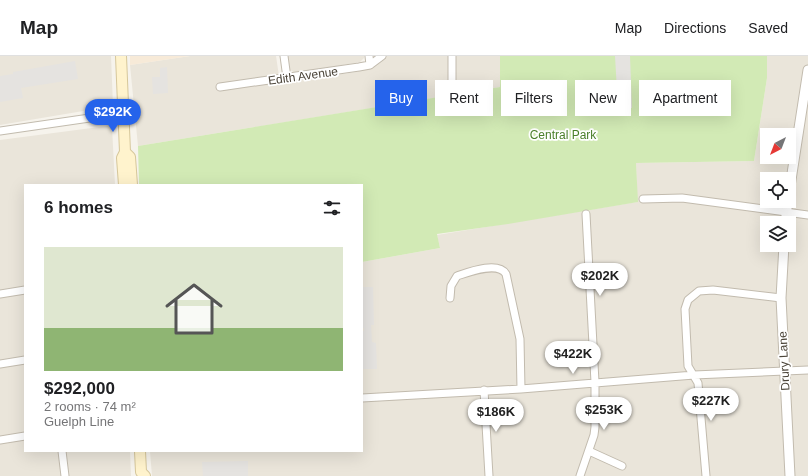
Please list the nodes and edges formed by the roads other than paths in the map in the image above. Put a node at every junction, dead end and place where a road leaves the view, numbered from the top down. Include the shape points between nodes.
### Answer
1 (121, 56) edge
2 (284, 56) edge
3 (369, 56) edge
4 (382, 56) edge
5 (452, 56) edge
6 (370, 65) junction
7 (808, 70) edge
8 (287, 78) junction
9 (452, 80) edge
10 (220, 87) dead end
11 (124, 112) junction
12 (804, 123) edge
13 (0, 131) edge
14 (125, 152) junction
15 (793, 172) edge
16 (124, 184) edge
17 (132, 184) edge
18 (643, 199) dead end
19 (787, 208) edge
20 (786, 212) junction
21 (586, 214) dead end
22 (808, 215) edge
23 (786, 216) edge
24 (784, 252) edge
25 (24, 290) edge
26 (0, 294) edge
27 (450, 298) dead end
28 (781, 298) junction
29 (24, 360) edge
30 (0, 364) edge
31 (808, 370) edge
32 (784, 372) junction
33 (694, 375) junction
34 (595, 382) junction
35 (521, 389) junction
36 (484, 390) junction
37 (363, 398) edge
38 (24, 436) edge
39 (0, 440) edge
40 (589, 451) junction
41 (62, 452) edge
42 (140, 452) edge
43 (622, 466) dead end
44 (141, 475) edge
45 (65, 476) edge
46 (489, 476) edge
47 (580, 476) edge
48 (706, 476) edge
49 (790, 476) edge

1 - 11 main road
2 - 8 street
3 - 6 street
4 - 6 street, Edith Avenue
5 - 9 street
6 - 8 street, Edith Avenue
7 - 12 street
8 - 10 street, Edith Avenue
11 - 13 street
11 - 14 main road
12 - 15 street
14 - 16 main road via 122,158
14 - 17 main road via 130,157
18 - 20 street via 682,198
19 - 20 street
20 - 22 street
20 - 23 street
21 - 34 street
24 - 28 street, Drury Lane
25 - 26 street
27 - 35 street via 451,286 457,276 475,270 503,270 520,339
28 - 32 street, Drury Lane
28 - 33 street via 699,290 688,300 685,309 688,366
29 - 30 street
31 - 32 street
32 - 33 street
32 - 49 street, Drury Lane
33 - 34 street
33 - 48 street via 698,383
34 - 35 street
34 - 40 street via 594,431
35 - 36 street
36 - 37 street
36 - 46 street
38 - 39 street
40 - 43 street
40 - 47 street
41 - 45 street
42 - 44 main road

